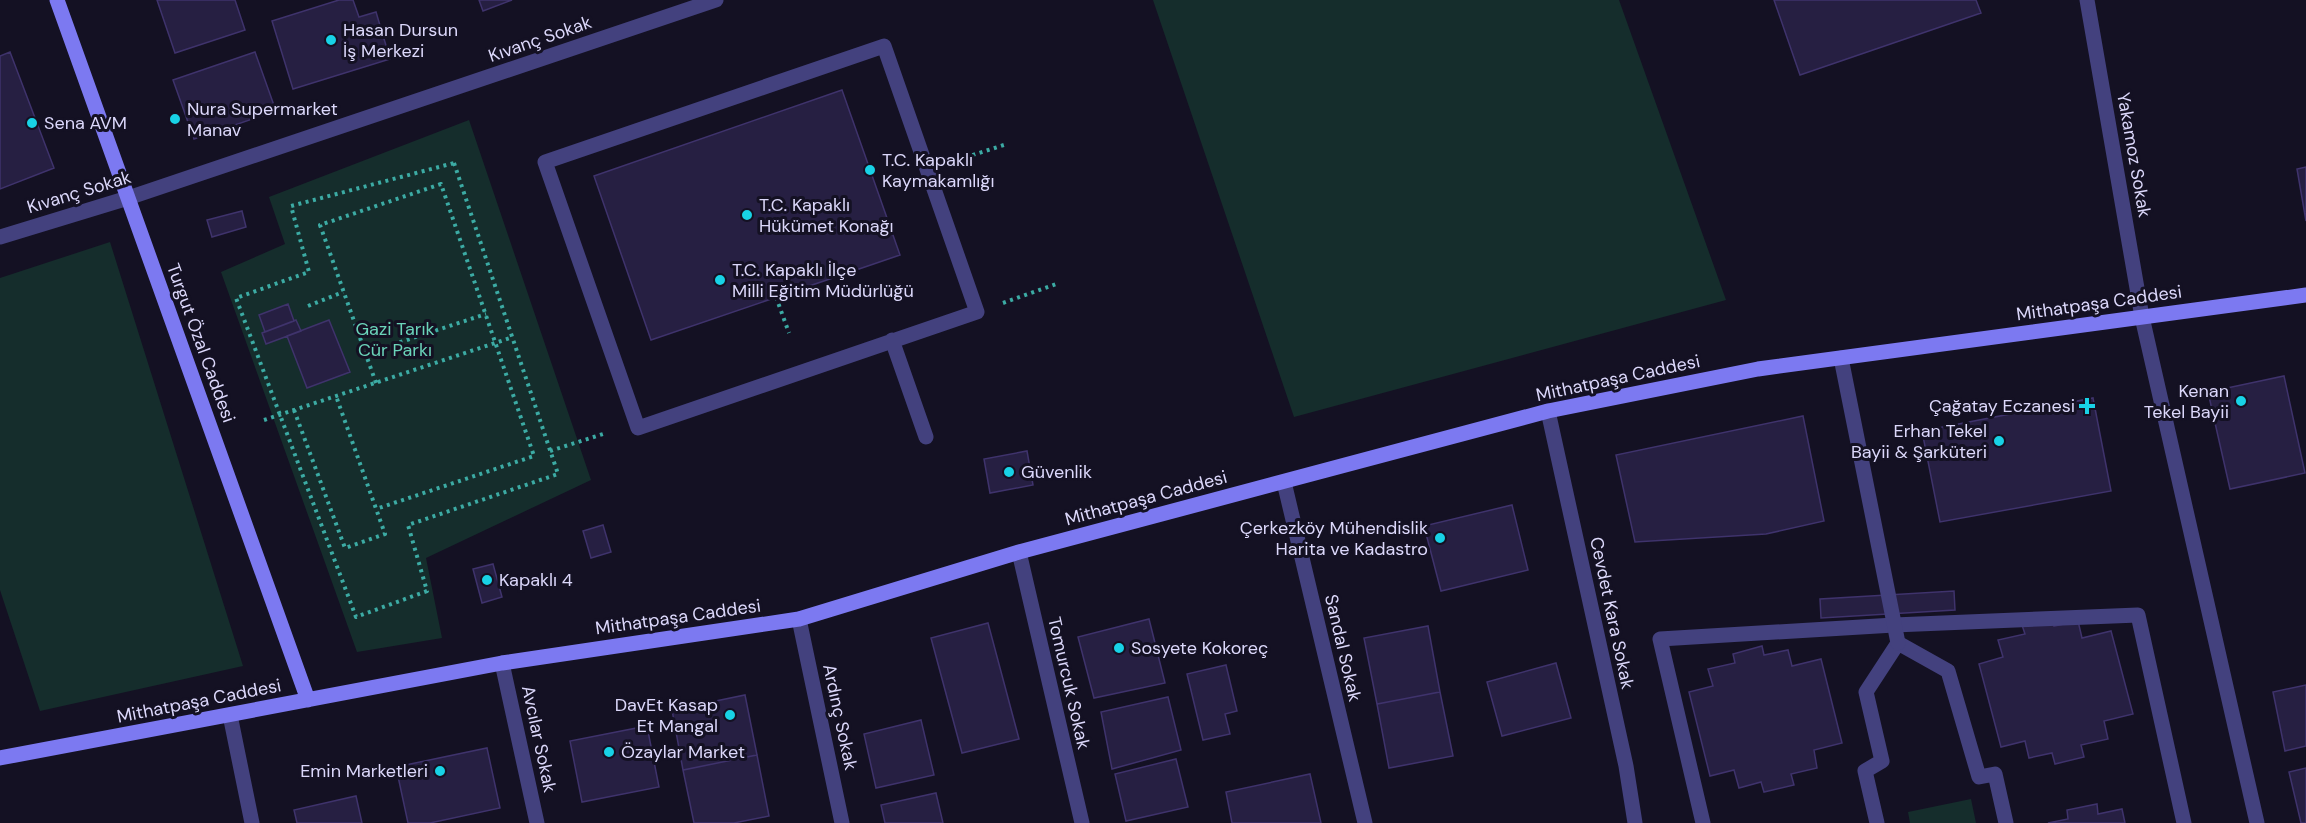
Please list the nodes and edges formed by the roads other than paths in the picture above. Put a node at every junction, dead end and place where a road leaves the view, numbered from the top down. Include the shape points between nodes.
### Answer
1 (57, 0) edge
2 (716, 0) edge
3 (2086, 0) edge
4 (128, 198) junction
5 (0, 237) edge
6 (2306, 295) edge
7 (2142, 316) junction
8 (892, 340) junction
9 (1841, 358) junction
10 (1548, 411) junction
11 (926, 437) dead end
12 (1284, 482) junction
13 (1019, 552) junction
14 (799, 619) junction
15 (1894, 624) junction
16 (1898, 643) junction
17 (502, 663) junction
18 (308, 700) junction
19 (230, 715) junction
20 (0, 758) edge
21 (252, 823) edge
22 (537, 823) edge
23 (842, 823) edge
24 (1082, 823) edge
25 (1365, 823) edge
26 (1635, 823) edge
27 (1702, 823) edge
28 (1877, 823) edge
29 (2006, 823) edge
30 (2184, 823) edge
31 (2257, 823) edge

1 - 4 street, Turgut Özal Caddesi
2 - 4 street, Kıvanç Sokak
3 - 7 street, Yakamoz Sokak
4 - 5 street, Kıvanç Sokak
4 - 18 street, Turgut Özal Caddesi
6 - 7 street, Mithatpaşa Caddesi
7 - 9 street, Mithatpaşa Caddesi
7 - 31 street, Yakamoz Sokak
8 - 8 street via 638,428 545,162 884,46 977,312
8 - 11 street
9 - 10 street, Mithatpaşa Caddesi via 1758,369
9 - 15 street
10 - 12 street, Mithatpaşa Caddesi
10 - 26 street, Cevdet Kara Sokak
12 - 13 street, Mithatpaşa Caddesi
12 - 25 street, Sandal Sokak
13 - 14 street, Mithatpaşa Caddesi
13 - 24 street, Tomurcuk Sokak
14 - 17 street, Mithatpaşa Caddesi
14 - 23 street, Ardınç Sokak
15 - 16 street
15 - 27 street via 1660,639
15 - 30 street via 2138,615
16 - 28 street via 1866,692 1882,761 1864,771
16 - 29 street via 1948,671 1979,777 1995,774
17 - 18 street, Mithatpaşa Caddesi
17 - 22 street, Avcılar Sokak
18 - 19 street, Mithatpaşa Caddesi
19 - 20 street, Mithatpaşa Caddesi
19 - 21 street

